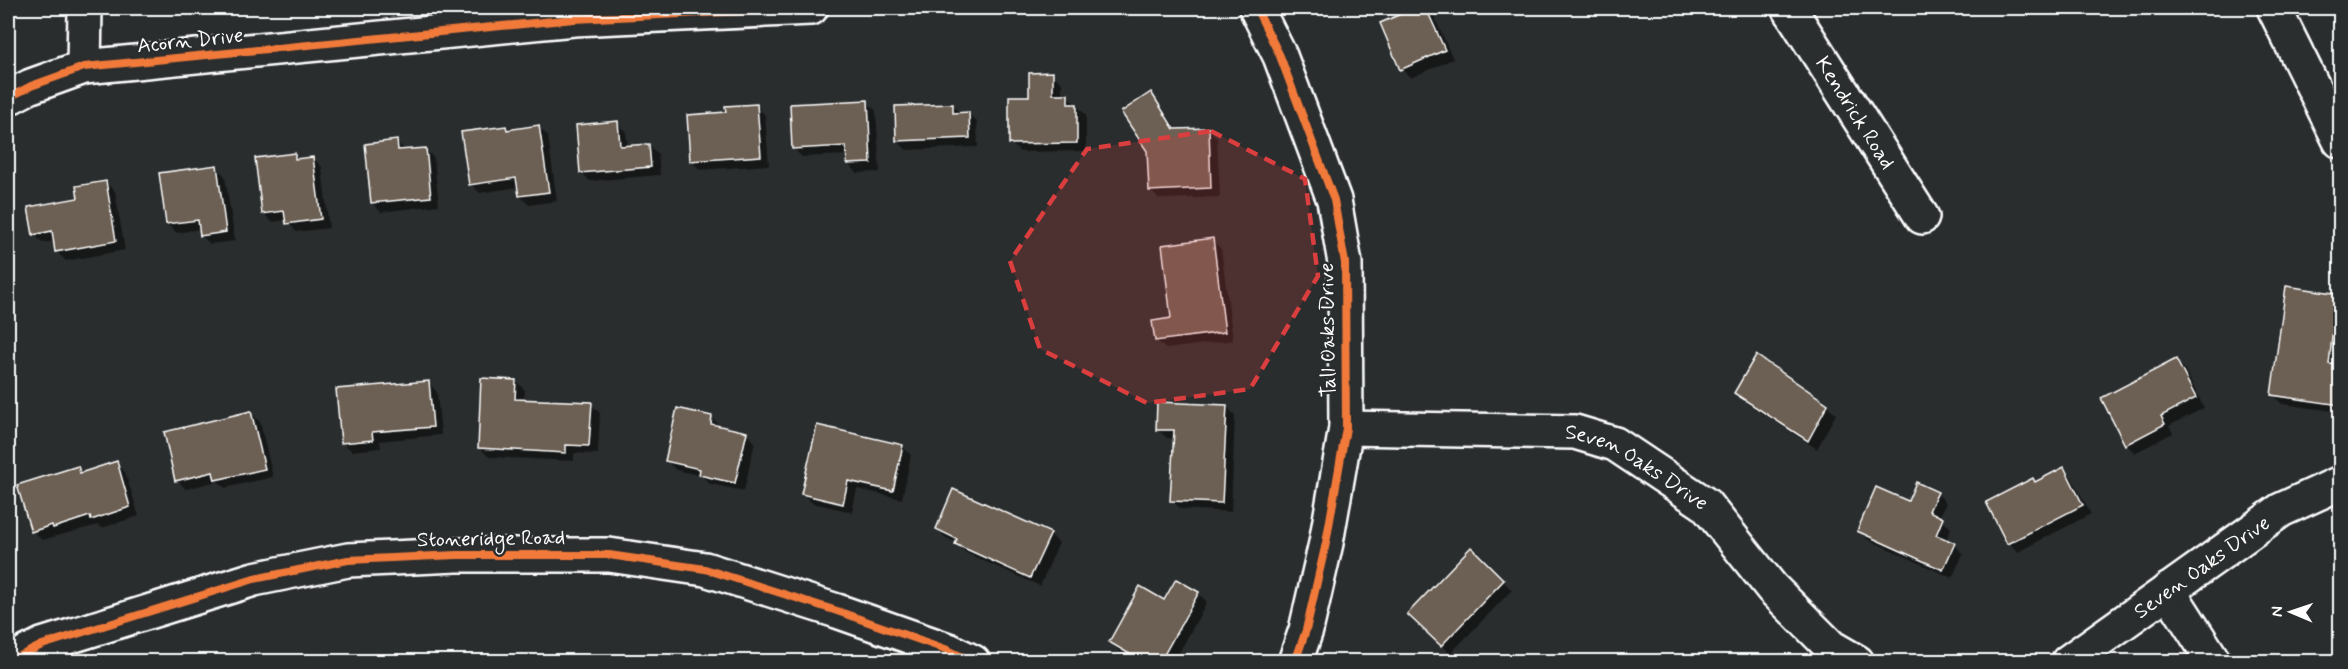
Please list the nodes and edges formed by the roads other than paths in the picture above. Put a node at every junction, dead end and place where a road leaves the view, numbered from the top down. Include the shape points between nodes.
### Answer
1 (85, 8) edge
2 (812, 8) edge
3 (1256, 8) edge
4 (1790, 8) edge
5 (2274, 8) edge
6 (574, 13) edge
7 (84, 67) junction
8 (8, 98) edge
9 (2340, 141) edge
10 (1922, 217) dead end
11 (1346, 428) junction
12 (2340, 483) edge
13 (2168, 590) junction
14 (8, 662) edge
15 (973, 662) edge
16 (1295, 662) edge
17 (1857, 662) edge
18 (2068, 662) edge
19 (2214, 662) edge

1 - 7 street
2 - 6 street, Acorn Drive
3 - 11 street, Tall Oaks Drive via 1280,56 1334,200 1346,263
4 - 10 street, Kendrick Road
5 - 9 street
6 - 7 street, Acorn Drive
7 - 8 street, Acorn Drive
11 - 16 street, Tall Oaks Drive via 1326,543
11 - 17 street, Seven Oaks Drive via 1575,432 1615,444 1705,504 1772,588 1831,647
12 - 13 street, Seven Oaks Drive via 2281,510
13 - 18 street, Seven Oaks Drive
13 - 19 street
14 - 15 street, Stoneridge Road via 42,645 254,579 348,560 609,555 705,569 837,611

